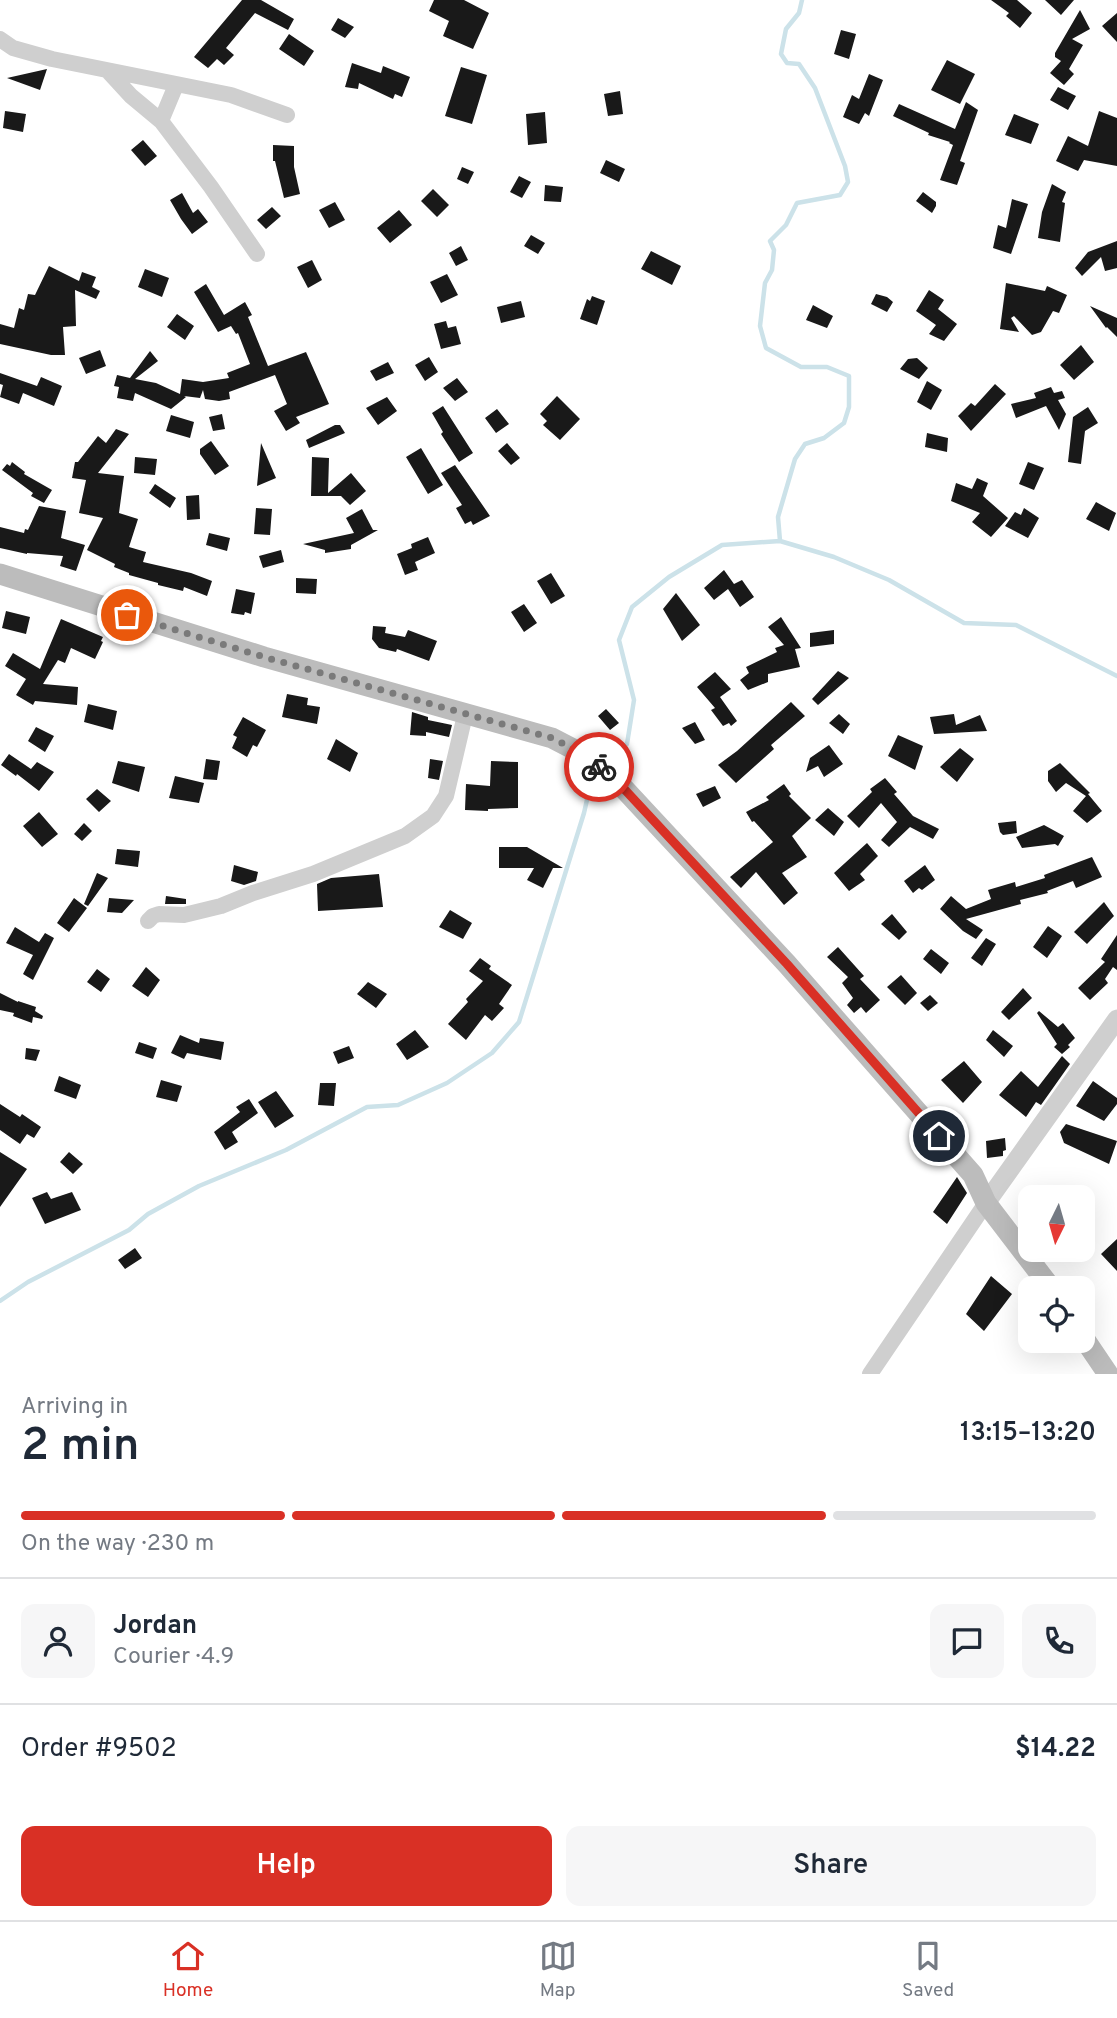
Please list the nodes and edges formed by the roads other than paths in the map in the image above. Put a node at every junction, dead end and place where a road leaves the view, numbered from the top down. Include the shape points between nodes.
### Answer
1 (0, 39) edge
2 (108, 71) junction
3 (176, 85) junction
4 (287, 115) dead end
5 (161, 121) junction
6 (257, 254) dead end
7 (0, 574) edge
8 (465, 715) junction
9 (148, 921) dead end
10 (1117, 1019) edge
11 (986, 1202) junction
12 (1042, 1276) edge
13 (1094, 1353) edge
14 (870, 1374) edge
15 (1108, 1374) edge

1 - 2 street via 26,52
2 - 3 street
2 - 5 street
3 - 4 street via 231,95
3 - 5 street
5 - 6 street
7 - 8 main road
8 - 9 street via 446,796 433,816 405,836 221,906 184,915 159,914
8 - 11 main road via 552,738 614,778 787,964 964,1165
10 - 11 street
11 - 12 main road
11 - 14 street
13 - 15 main road

